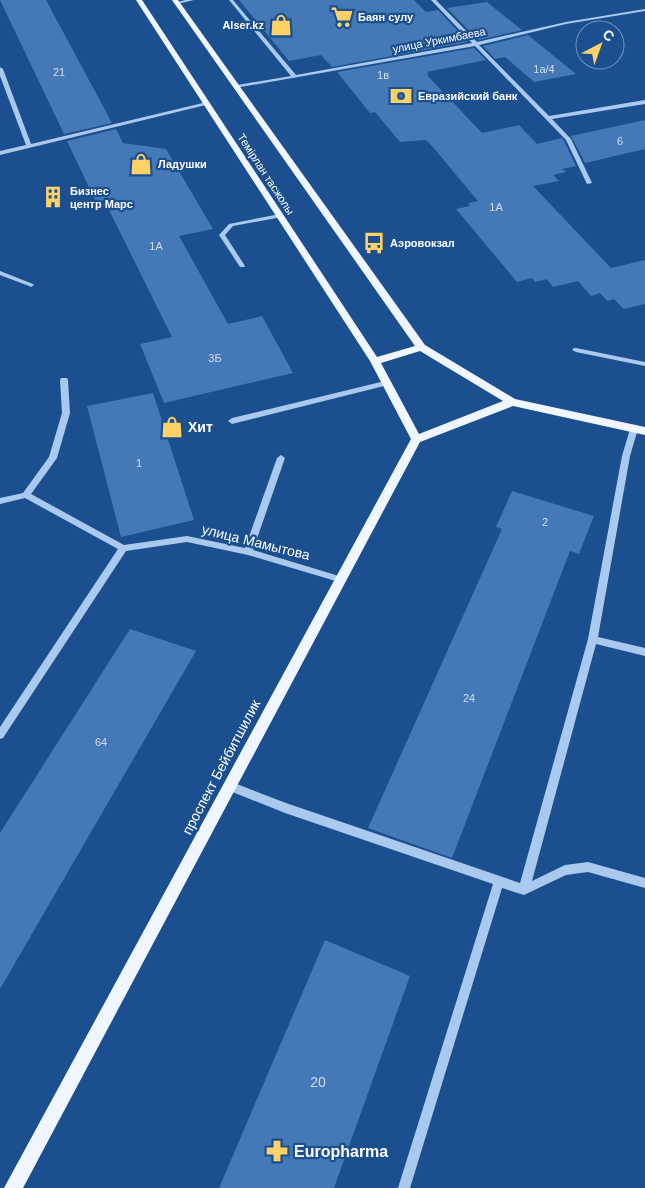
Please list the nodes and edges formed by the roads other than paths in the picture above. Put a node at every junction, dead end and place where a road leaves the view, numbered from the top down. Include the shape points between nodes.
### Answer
1 (139, 0) edge
2 (192, 0) edge
3 (231, 0) edge
4 (433, 0) edge
5 (176, 1) edge
6 (645, 10) edge
7 (475, 44) junction
8 (0, 69) edge
9 (294, 76) junction
10 (236, 87) junction
11 (645, 102) edge
12 (207, 104) junction
13 (550, 118) junction
14 (30, 146) junction
15 (0, 153) edge
16 (589, 183) dead end
17 (280, 216) junction
18 (242, 266) dead end
19 (0, 273) edge
20 (31, 285) dead end
21 (420, 347) junction
22 (576, 350) dead end
23 (375, 360) junction
24 (645, 364) edge
25 (64, 380) dead end
26 (385, 382) junction
27 (512, 402) junction
28 (232, 420) dead end
29 (640, 430) edge
30 (416, 439) junction
31 (281, 458) dead end
32 (26, 495) junction
33 (0, 501) edge
34 (123, 548) junction
35 (248, 552) junction
36 (339, 579) junction
37 (593, 639) junction
38 (645, 652) edge
39 (0, 735) edge
40 (229, 786) junction
41 (499, 881) junction
42 (645, 883) edge
43 (524, 890) junction
44 (13, 1188) edge
45 (404, 1188) edge

1 - 12 main road, Темірлан тасжолы
2 - 5 street
3 - 9 street
4 - 7 street
5 - 10 main road, Темірлан тасжолы
6 - 7 street, улица Уркимбаева via 566,23
7 - 9 street, улица Уркимбаева
7 - 13 street
8 - 14 street
9 - 10 street, улица Уркимбаева
10 - 21 main road, Темірлан тасжолы
11 - 13 street
12 - 14 street
12 - 17 main road, Темірлан тасжолы
13 - 16 street via 568,139
14 - 15 street
17 - 18 street via 231,226 222,235
17 - 23 main road, Темірлан тасжолы
19 - 20 street
21 - 23 main road
21 - 27 main road
22 - 24 street
23 - 26 main road
25 - 32 street via 66,413 53,458
26 - 28 street
26 - 30 main road
27 - 29 main road
27 - 30 main road
29 - 37 street via 626,456
30 - 36 main road, проспект Бейбитшилик
31 - 35 street
32 - 33 street
32 - 34 street
34 - 35 street, улица Мамытова via 187,539
34 - 39 street
35 - 36 street, улица Мамытова
36 - 40 main road, проспект Бейбитшилик
37 - 38 street
37 - 43 street
40 - 41 street
40 - 44 main road, проспект Бейбитшилик
41 - 43 street
41 - 45 street
42 - 43 street via 588,867 565,870

